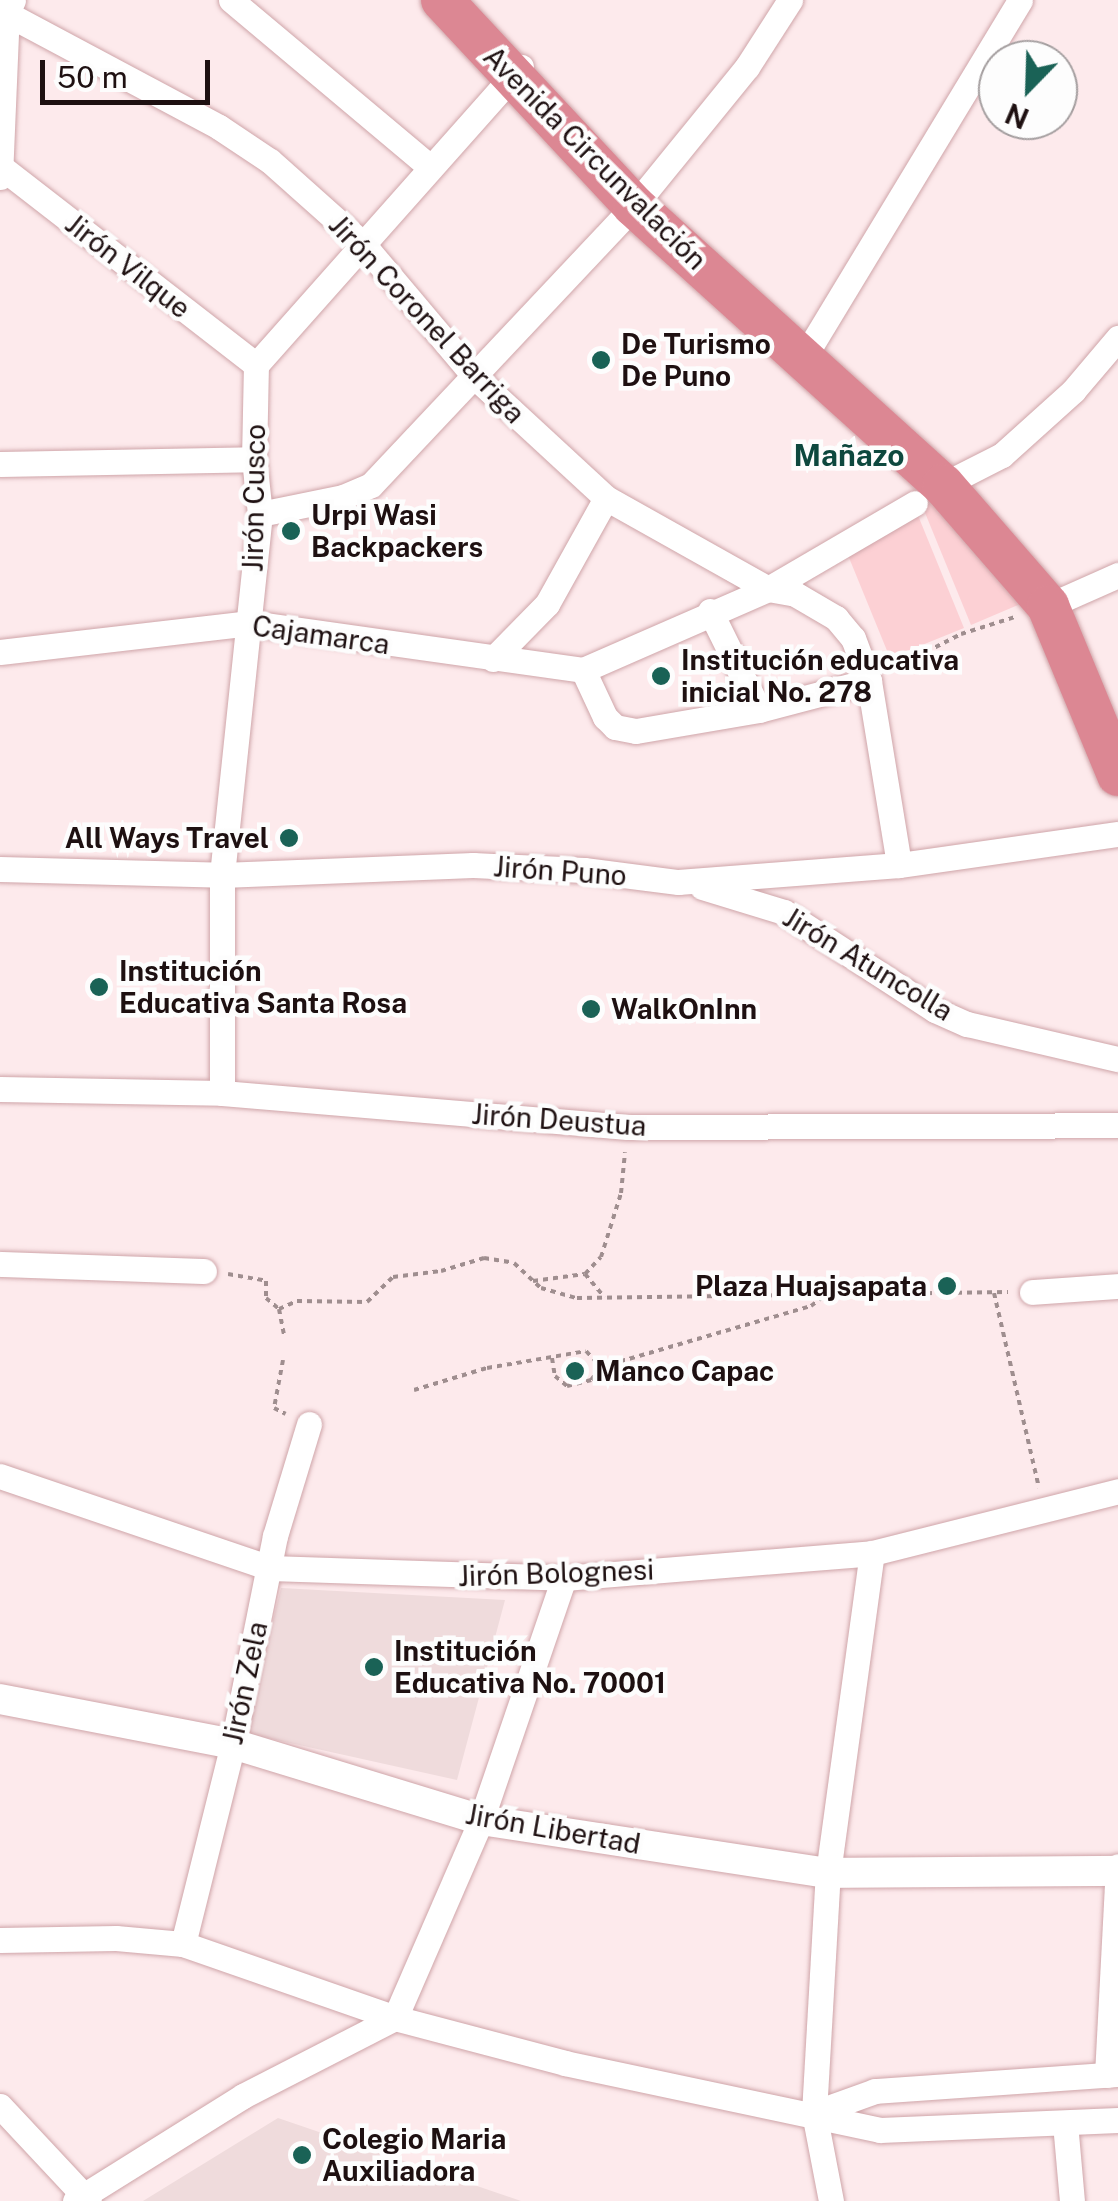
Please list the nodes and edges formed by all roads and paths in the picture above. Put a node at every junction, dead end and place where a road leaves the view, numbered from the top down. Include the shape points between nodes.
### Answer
1 (231, 0) edge
2 (442, 0) edge
3 (468, 0) edge
4 (790, 0) edge
5 (1020, 0) edge
6 (6, 8) edge
7 (518, 70) junction
8 (1, 167) edge
9 (430, 167) junction
10 (0, 177) edge
11 (642, 197) junction
12 (363, 244) junction
13 (1118, 338) edge
14 (808, 350) junction
15 (256, 365) junction
16 (476, 377) junction
17 (254, 459) junction
18 (0, 464) edge
19 (938, 488) junction
20 (606, 498) junction
21 (260, 514) junction
22 (1118, 575) edge
23 (768, 588) junction
24 (1057, 602) junction
25 (710, 612) junction
26 (250, 623) junction
27 (0, 652) edge
28 (494, 660) junction
29 (583, 670) junction
30 (869, 681) junction
31 (758, 710) junction
32 (1118, 721) edge
33 (1118, 774) edge
34 (1118, 834) edge
35 (900, 865) junction
36 (0, 869) edge
37 (222, 875) junction
38 (678, 882) junction
39 (1118, 1059) edge
40 (0, 1089) edge
41 (222, 1094) junction
42 (1118, 1126) edge
43 (628, 1127) junction
44 (0, 1264) edge
45 (204, 1271) joint
46 (585, 1274) junction
47 (533, 1281) junction
48 (1118, 1286) edge
49 (829, 1292) junction
50 (994, 1292) junction
51 (1032, 1292) joint
52 (605, 1298) junction
53 (279, 1308) junction
54 (284, 1335) dead end
55 (552, 1356) junction
56 (284, 1360) dead end
57 (601, 1367) junction
58 (414, 1390) dead end
59 (309, 1424) joint
60 (0, 1476) edge
61 (1118, 1491) edge
62 (1044, 1512) junction
63 (872, 1553) junction
64 (270, 1568) junction
65 (564, 1578) junction
66 (0, 1699) edge
67 (233, 1744) junction
68 (481, 1820) junction
69 (1118, 1869) edge
70 (828, 1873) junction
71 (0, 1940) edge
72 (183, 1944) junction
73 (395, 2018) junction
74 (1112, 2074) edge
75 (0, 2106) edge
76 (814, 2113) junction
77 (1118, 2120) edge
78 (1065, 2124) junction
79 (84, 2199) edge
80 (831, 2201) edge
81 (1072, 2201) edge

1 - 9 street
2 - 7 highway, Avenida Circunvalación
3 - 7 highway, Avenida Circunvalación
4 - 11 street via 747,67
5 - 14 street
6 - 8 street
6 - 12 street, Jirón Coronel Barriga via 219,127 270,161
7 - 9 street
7 - 11 highway, Avenida Circunvalación
8 - 10 street
8 - 15 street, Jirón Vilque
9 - 12 street
11 - 14 highway, Avenida Circunvalación
11 - 16 street
12 - 15 street
12 - 16 street, Jirón Coronel Barriga
13 - 19 street via 1073,391 1002,455
14 - 19 highway, Avenida Circunvalación
15 - 17 street, Jirón Cusco
16 - 20 street, Jirón Coronel Barriga
16 - 21 street via 358,493
17 - 18 street
17 - 21 street, Jirón Cusco
19 - 23 street
19 - 24 highway, Avenida Circunvalación
20 - 23 street, Jirón Coronel Barriga
20 - 28 street via 546,604
21 - 26 street, Jirón Cusco
22 - 24 street
23 - 25 street
23 - 30 street, Jirón Coronel Barriga via 795,594 836,618 853,638
24 - 30 path via 961,634
24 - 32 highway, Avenida Circunvalación
24 - 33 highway, Avenida Circunvalación
25 - 29 street
25 - 31 street
26 - 27 street, Cajamarca
26 - 28 street, Cajamarca
26 - 37 street, Jirón Cusco
28 - 29 street, Cajamarca
29 - 31 street via 605,717 624,730
30 - 31 street
30 - 35 street, Jirón Coronel Barriga
34 - 35 street, Jirón Puno
35 - 38 street, Jirón Puno
36 - 37 street, Jirón Puno
37 - 38 street, Jirón Puno via 473,864
37 - 41 street, Jirón Cusco
38 - 39 street, Jirón Atuncolla via 784,912 967,1024
40 - 41 street, Jirón Deustua
41 - 43 street, Jirón Deustua
42 - 43 street, Jirón Deustua
43 - 46 path via 621,1193 601,1257
44 - 45 street
45 - 53 path via 266,1280 266,1298
46 - 47 path
46 - 52 path
47 - 52 path via 578,1298
47 - 53 path via 514,1263 484,1258 393,1277 367,1302 297,1301
48 - 51 street
49 - 50 path
49 - 52 path
49 - 57 path via 812,1306
50 - 51 path
50 - 62 path
53 - 54 path
55 - 57 path via 586,1352
55 - 57 path via 556,1376 567,1386 592,1380
55 - 58 path
56 - 59 path via 274,1408
59 - 64 street, Jirón Zela
60 - 64 street, Jirón Bolognesi
61 - 62 street, Jirón Bolognesi
62 - 63 street, Jirón Bolognesi
63 - 65 street, Jirón Bolognesi
63 - 70 street
64 - 65 street, Jirón Bolognesi
64 - 67 street, Jirón Zela
65 - 68 street
66 - 67 street, Jirón Libertad
67 - 68 street, Jirón Libertad
67 - 72 street, Jirón Zela
68 - 70 street, Jirón Libertad
68 - 73 street
69 - 70 street, Jirón Libertad
69 - 74 street
70 - 76 street
71 - 72 street
72 - 73 street
73 - 76 street via 565,2062
73 - 79 street via 298,2065
74 - 76 street via 876,2091
75 - 79 street
76 - 78 street via 880,2130
76 - 80 street
77 - 78 street
78 - 81 street

